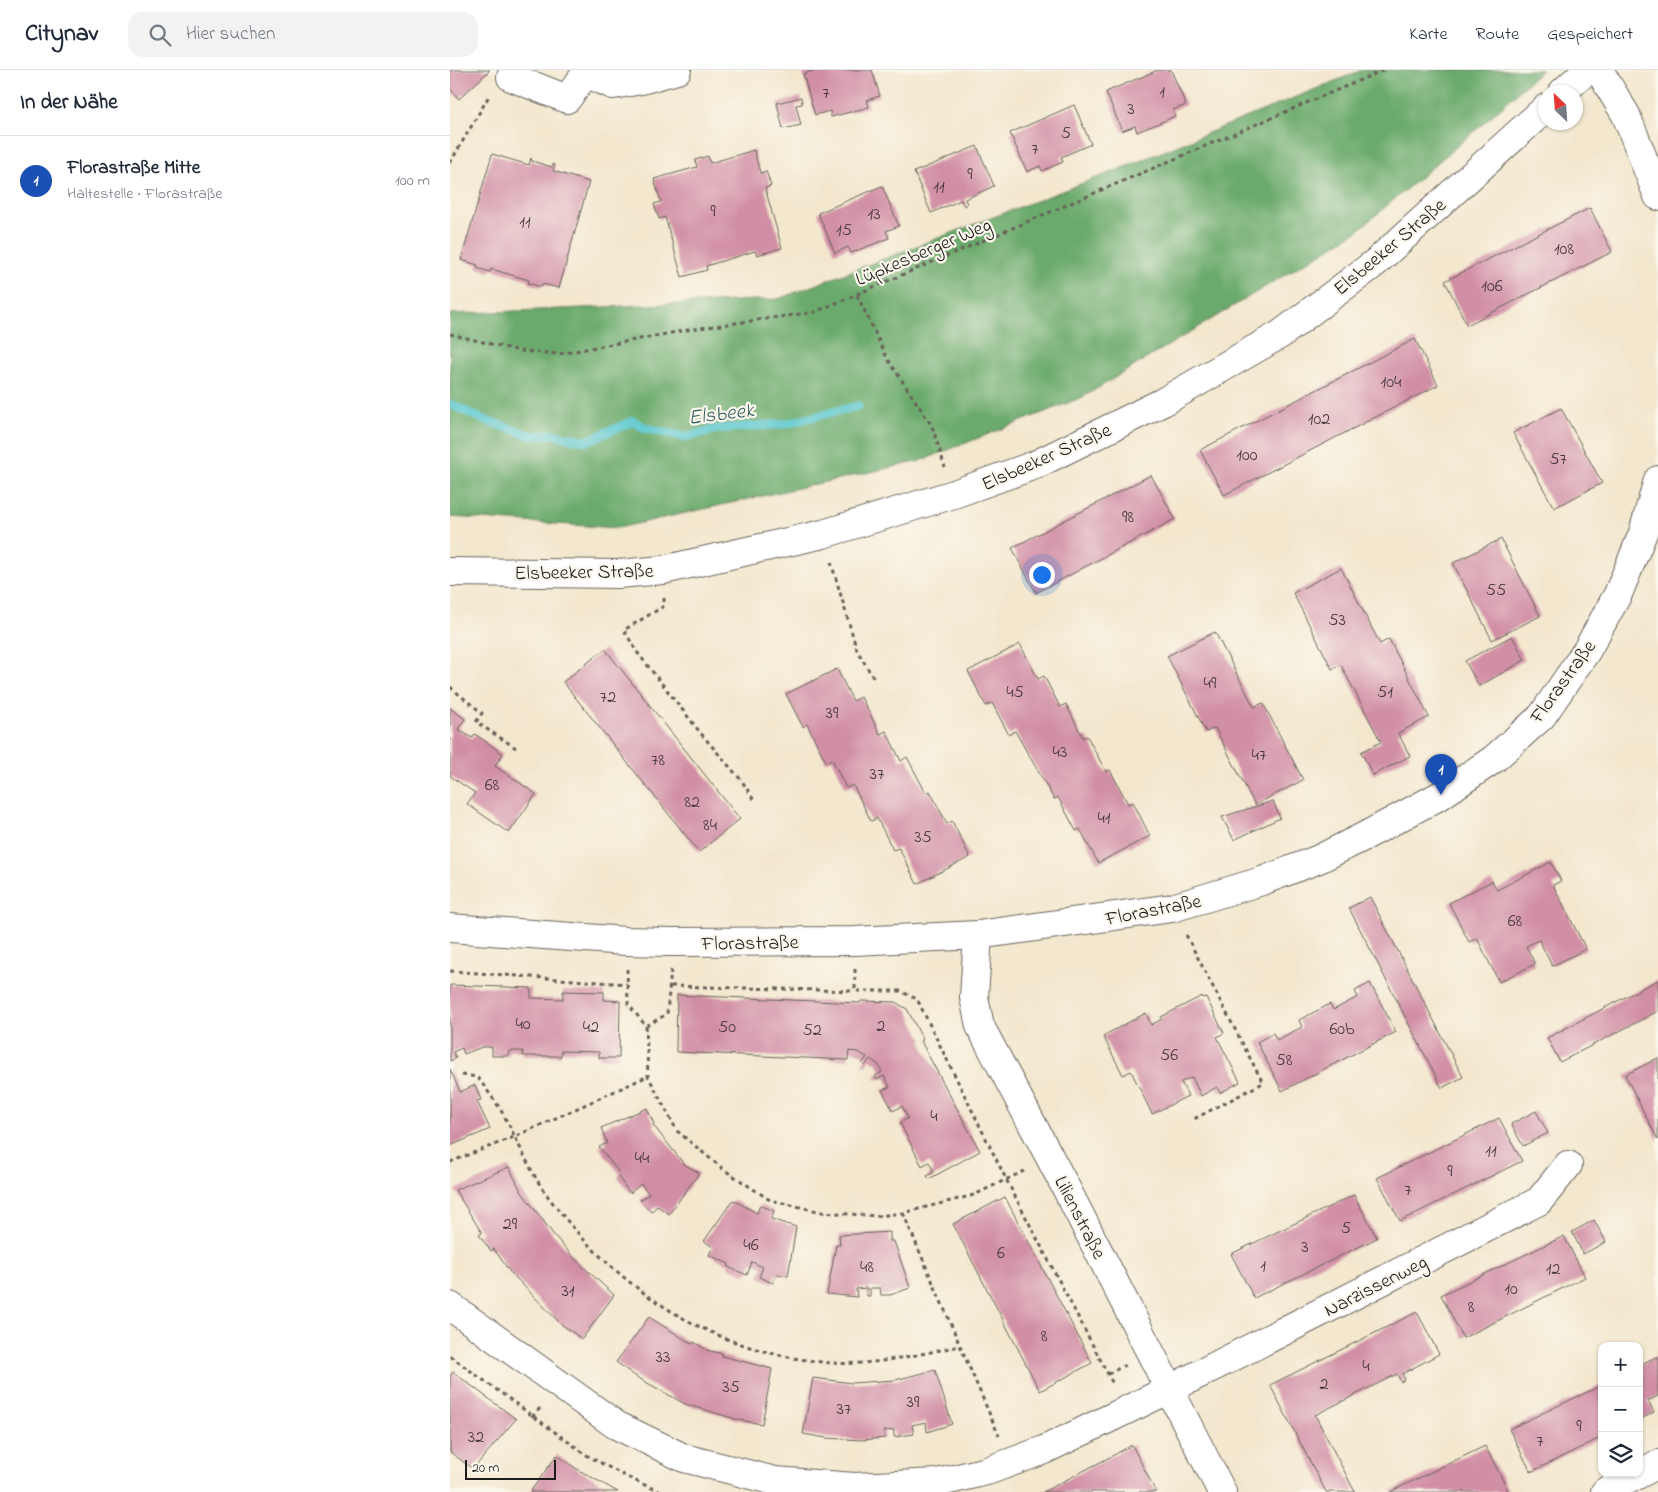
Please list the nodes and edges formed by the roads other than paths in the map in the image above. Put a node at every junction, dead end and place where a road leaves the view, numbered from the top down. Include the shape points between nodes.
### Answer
1 (677, 70) edge
2 (1588, 70) edge
3 (1599, 70) edge
4 (585, 72) edge
5 (513, 74) edge
6 (1571, 85) edge
7 (1538, 115) edge
8 (1658, 196) edge
9 (1658, 480) edge
10 (450, 572) edge
11 (450, 928) edge
12 (978, 935) junction
13 (1568, 1165) dead end
14 (450, 1306) edge
15 (1170, 1389) junction
16 (1658, 1464) edge
17 (1222, 1492) edge
18 (1605, 1492) edge

1 - 4 street via 614,85
2 - 6 street
3 - 8 street via 1626,115
4 - 5 street via 567,99
7 - 10 street, Elsbeeker Straße via 1375,263 1281,334 1163,402 1035,465 954,494 823,534 662,570 618,574
9 - 12 street, Florastraße via 1643,533 1618,594 1587,650 1542,716 1501,753 1441,795 1318,859 1262,881 1172,908
11 - 12 street, Florastraße via 670,942
12 - 15 street, Lilienstraße via 974,997 980,1026
13 - 15 street, Narzissenweg via 1539,1201
14 - 15 street, Narzissenweg via 616,1425 684,1458 775,1481 855,1487 937,1483 1019,1460
15 - 17 street, Lilienstraße
16 - 18 street

